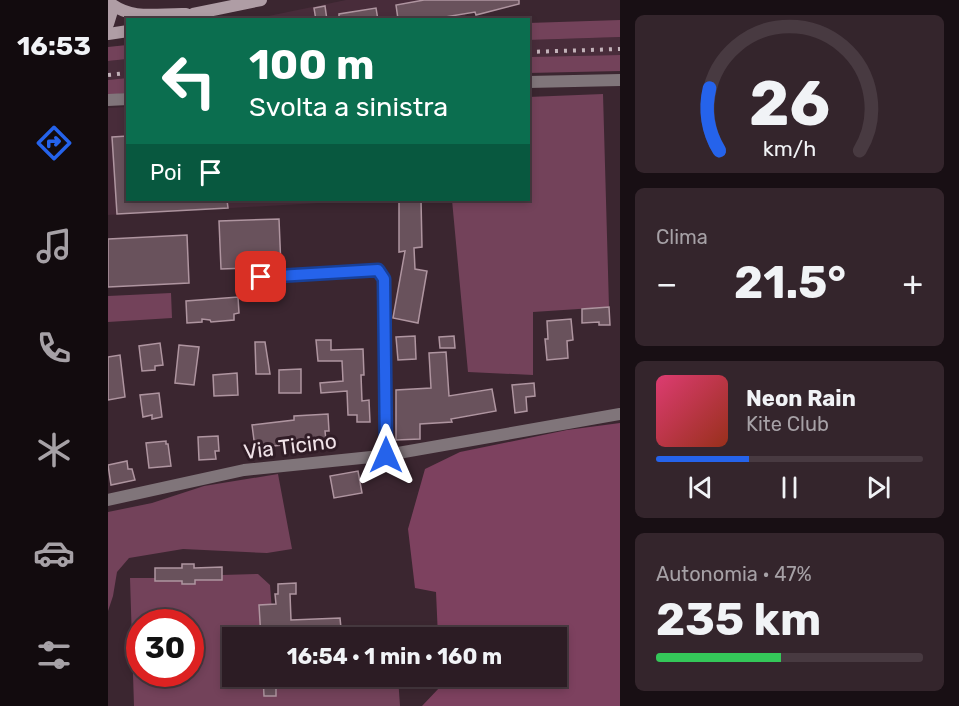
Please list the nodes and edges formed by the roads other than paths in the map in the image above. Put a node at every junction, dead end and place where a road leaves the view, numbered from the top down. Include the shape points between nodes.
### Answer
1 (261, 0) edge
2 (109, 2) edge
3 (193, 14) junction
4 (182, 18) edge
5 (108, 24) edge
6 (126, 31) edge
7 (108, 34) edge
8 (620, 80) edge
9 (530, 82) edge
10 (126, 99) edge
11 (108, 100) edge
12 (261, 277) dead end
13 (620, 414) edge
14 (386, 455) junction
15 (108, 500) edge

1 - 3 main road
2 - 3 main road via 135,15
2 - 5 main road
3 - 4 main road
6 - 7 main road
8 - 9 street
10 - 11 street
12 - 14 street via 378,270 384,279
13 - 14 street, Via Ticino
14 - 15 street, Via Ticino via 244,470

